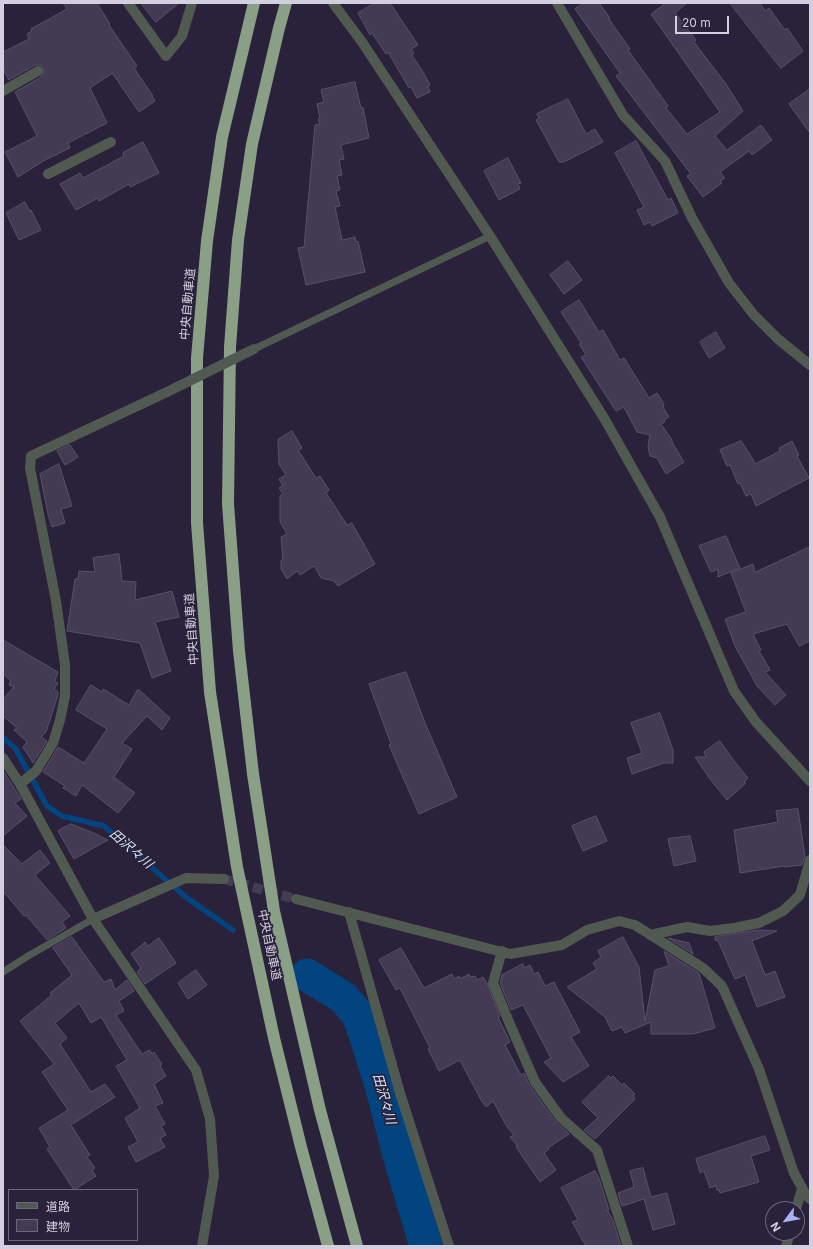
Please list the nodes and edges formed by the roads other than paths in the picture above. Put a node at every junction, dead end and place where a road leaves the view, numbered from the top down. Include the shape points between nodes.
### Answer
1 (128, 3) edge
2 (192, 3) edge
3 (254, 3) edge
4 (286, 3) edge
5 (333, 3) edge
6 (557, 3) edge
7 (38, 70) dead end
8 (3, 91) edge
9 (111, 142) dead end
10 (48, 174) dead end
11 (490, 236) junction
12 (254, 349) joint
13 (808, 360) edge
14 (3, 758) edge
15 (22, 782) junction
16 (810, 782) edge
17 (810, 860) edge
18 (224, 879) tunnel mouth
19 (296, 898) tunnel mouth
20 (350, 912) junction
21 (93, 919) junction
22 (650, 934) junction
23 (502, 951) junction
24 (3, 972) edge
25 (802, 1189) junction
26 (810, 1199) edge
27 (798, 1201) edge
28 (202, 1246) edge
29 (328, 1246) edge
30 (357, 1246) edge
31 (449, 1246) edge
32 (628, 1246) edge

1 - 2 street via 166,56 182,36
3 - 29 highway, 中央自動車道 via 222,137 207,241 197,358 198,523 210,692 237,867 274,1038
4 - 30 highway, 中央自動車道 via 252,144 238,240 230,347 228,504 239,651 253,774 274,911 320,1110
5 - 11 street via 362,42
6 - 13 street via 623,114 665,161 692,218 729,283 754,315 778,339
7 - 8 street
9 - 10 street
11 - 12 lane
11 - 16 street via 604,418 660,517 734,692 756,722
12 - 15 street, bridge via 31,456 30,468 54,585 65,665 65,696 52,744 36,771
14 - 15 street
15 - 21 street
17 - 22 street via 800,895 783,911 759,923 710,931 688,927
18 - 21 street via 186,878
19 - 20 street
20 - 23 street
20 - 31 street via 400,1093
21 - 24 lane
21 - 28 street via 196,1070 210,1119 214,1176
22 - 23 street via 635,925 619,921 587,930 562,945 510,954
22 - 25 street via 703,968 722,986 759,1069 794,1173
23 - 32 street via 493,983 508,1022 535,1082 561,1118 596,1150
25 - 26 street
25 - 27 street

